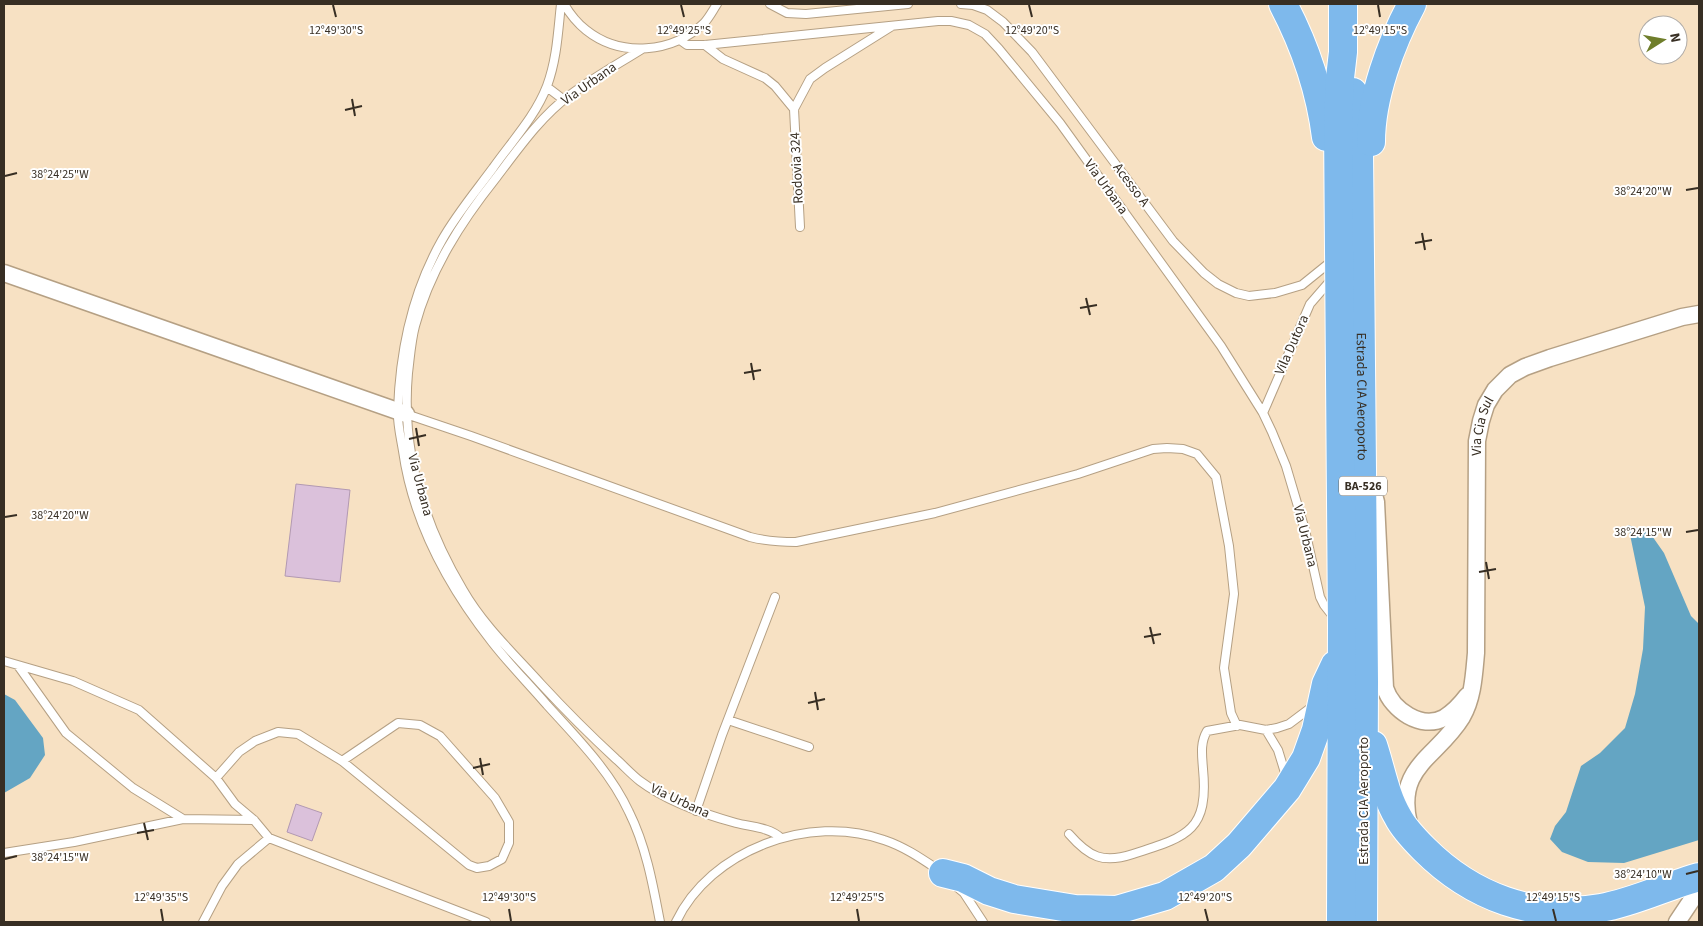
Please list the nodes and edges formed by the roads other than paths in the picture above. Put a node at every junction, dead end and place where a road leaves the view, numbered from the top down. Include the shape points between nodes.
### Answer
1 (563, 4) edge
2 (718, 4) edge
3 (770, 4) edge
4 (908, 4) edge
5 (962, 4) edge
6 (1283, 4) edge
7 (1343, 4) edge
8 (1412, 4) edge
9 (894, 25) junction
10 (680, 40) junction
11 (705, 45) junction
12 (642, 49) junction
13 (1343, 52) junction
14 (547, 87) junction
15 (564, 100) junction
16 (794, 108) junction
17 (800, 227) dead end
18 (1329, 272) junction
19 (4, 273) edge
20 (1699, 314) edge
21 (1340, 320) junction
22 (1362, 400) junction
23 (402, 413) junction
24 (1263, 413) junction
25 (1362, 453) junction
26 (776, 597) dead end
27 (1342, 638) junction
28 (4, 661) edge
29 (19, 667) junction
30 (1473, 686) junction
31 (1323, 699) junction
32 (1364, 717) junction
33 (728, 720) junction
34 (1237, 726) junction
35 (1266, 730) junction
36 (809, 747) dead end
37 (342, 760) junction
38 (216, 778) junction
39 (1287, 789) junction
40 (696, 811) junction
41 (183, 819) junction
42 (254, 820) junction
43 (1069, 834) dead end
44 (1412, 836) junction
45 (269, 838) junction
46 (781, 838) junction
47 (4, 853) edge
48 (943, 873) junction
49 (1699, 877) edge
50 (1699, 892) edge
51 (203, 922) edge
52 (486, 922) edge
53 (660, 922) edge
54 (676, 922) edge
55 (983, 922) edge
56 (1341, 922) edge
57 (1363, 922) edge
58 (1677, 922) edge

1 - 12 lane via 587,31 604,41
1 - 14 lane, Via Urbana via 556,54
2 - 10 lane via 704,22
3 - 4 lane via 787,13 806,14
5 - 18 lane, Acesso A via 987,10 1032,52 1174,241 1218,284 1249,296 1302,285
6 - 18 highway via 1309,60 1322,107 1327,144
7 - 13 highway, Estrada CIA Aeroporto / BA-526
8 - 22 highway via 1390,50 1371,136 1373,340
9 - 11 lane, Via Urbana
9 - 16 lane via 810,79
9 - 24 lane, Via Urbana via 951,21 969,25 985,34 1060,123 1221,346
10 - 11 lane, Via Urbana via 687,45
10 - 12 lane via 662,47
11 - 16 lane via 723,58 765,78
12 - 15 lane, Via Urbana
13 - 21 highway, Estrada CIA Aeroporto / BA-526 via 1338,123
13 - 22 highway, Estrada CIA Aeroporto / BA-526 via 1356,104 1360,153
14 - 15 lane
14 - 23 lane, Via Urbana via 529,121 454,220 426,273 412,310 405,348
15 - 23 lane, Via Urbana via 491,184 460,225 445,252 415,326
16 - 17 lane, Rodovia 324
18 - 21 highway
18 - 24 lane, Vila Dutora via 1310,304
19 - 23 street
20 - 30 street, Via Cia Sul via 1550,358 1510,376 1495,390 1480,421 1478,441
21 - 27 highway, Estrada CIA Aeroporto / BA-526
22 - 25 highway, Estrada CIA Aeroporto / BA-526
23 - 34 lane via 750,537 781,542 796,542 935,513 1078,474 1152,449 1184,449 1197,454 1216,477 1234,594 1224,668 1231,712
23 - 40 lane, Via Urbana via 424,509 444,557 464,593 495,633 584,730 640,781
23 - 53 lane, Via Urbana via 407,479 416,510 435,553 456,593 493,644 599,763 629,812 647,861
24 - 27 lane, Via Urbana via 1286,466 1320,597
25 - 30 street via 1376,502 1387,696 1403,713 1431,721 1444,718 1456,708
25 - 32 highway, Estrada CIA Aeroporto / BA-526
26 - 33 lane
27 - 31 highway
27 - 56 highway, Estrada CIA Aeroporto / BA-526
28 - 29 lane
29 - 38 lane via 72,681 139,710
29 - 41 lane via 66,733 133,788
30 - 44 street, Via Cia Sul via 1462,716 1408,783 1406,809
31 - 35 lane via 1288,724
31 - 39 highway via 1306,758
32 - 44 highway via 1392,805
32 - 57 highway, Estrada CIA Aeroporto / BA-526
33 - 36 lane
33 - 40 lane
34 - 35 lane
34 - 43 lane via 1207,731 1202,740 1202,807 1195,824 1186,834 1122,858 1102,859 1082,848
35 - 39 lane via 1278,750
37 - 37 lane via 469,865 477,868 489,866 502,859 509,842 509,822 495,798 440,736 420,725 398,723
37 - 38 lane via 298,734 278,732 255,740 239,752
38 - 42 lane via 235,804
39 - 48 highway via 1239,845 1214,868 1165,896 1118,910 1075,909 1014,899
40 - 46 lane, Via Urbana via 774,832
41 - 42 lane
41 - 47 lane
42 - 45 lane
44 - 49 highway via 1438,863 1478,890 1504,902 1541,910 1562,912 1600,908 1628,902
45 - 51 lane via 238,864
45 - 52 lane
46 - 48 lane via 815,831 875,837 915,853
46 - 54 lane via 750,850 722,867 698,890
48 - 55 lane via 964,893
50 - 58 street

